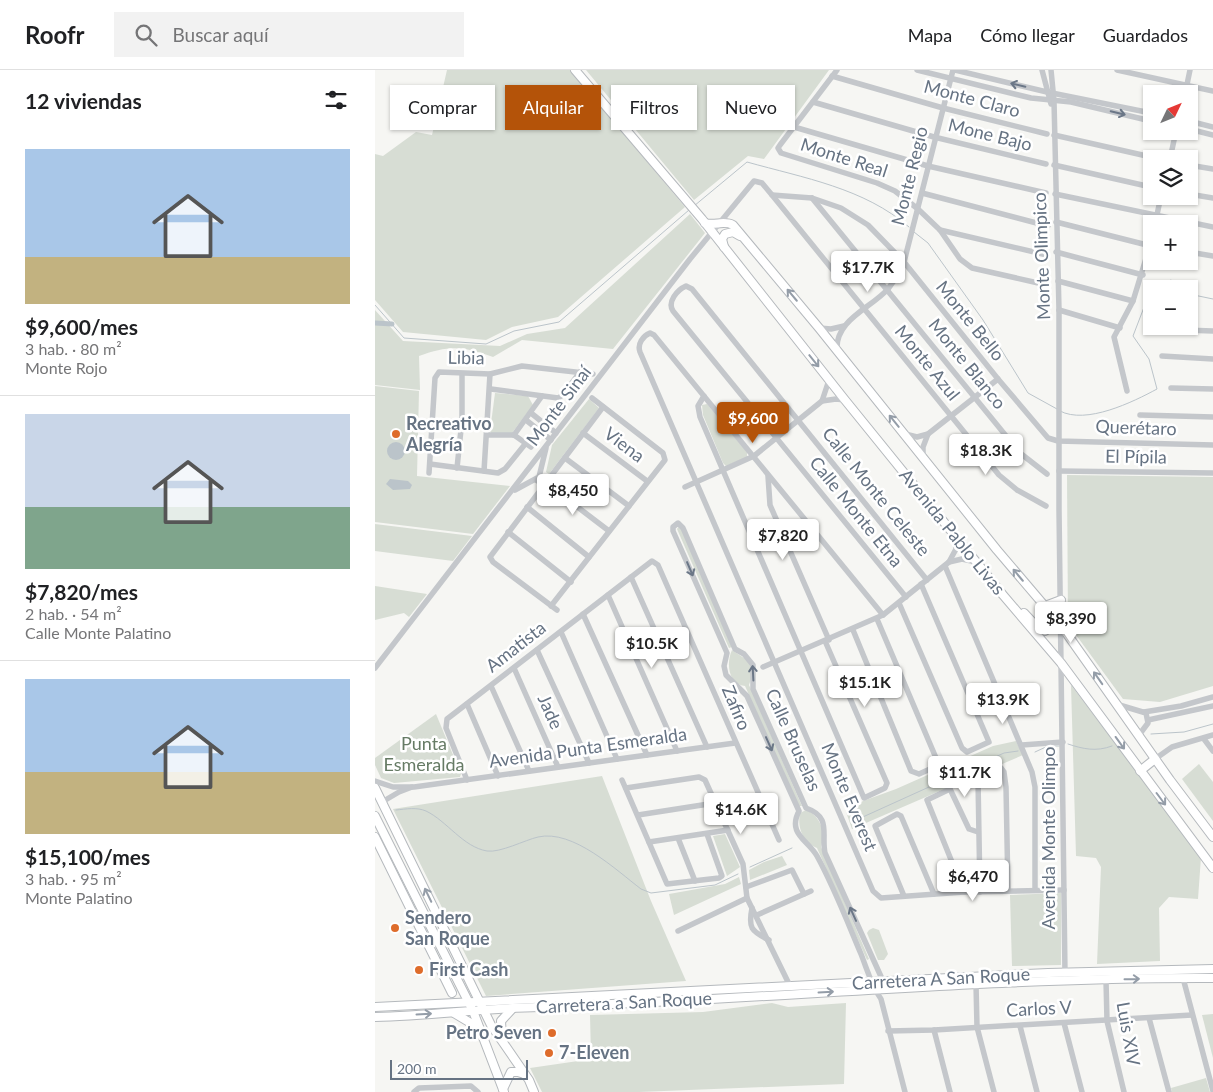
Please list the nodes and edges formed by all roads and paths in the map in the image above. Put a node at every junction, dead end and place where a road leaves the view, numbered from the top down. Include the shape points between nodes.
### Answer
1 (837, 70) edge
2 (917, 70) edge
3 (954, 70) edge
4 (1042, 70) edge
5 (1051, 70) edge
6 (1117, 70) edge
7 (1190, 70) edge
8 (577, 72) edge
9 (832, 76) junction
10 (951, 80) junction
11 (1187, 85) joint
12 (1198, 88) edge
13 (1213, 91) edge
14 (1050, 93) junction
15 (1052, 101) junction
16 (813, 102) junction
17 (943, 108) junction
18 (1143, 111) edge
19 (1143, 119) edge
20 (1198, 123) edge
21 (795, 126) edge
22 (795, 127) edge
23 (1213, 127) edge
24 (792, 130) edge
25 (1198, 131) edge
26 (1047, 134) dead end
27 (1054, 135) junction
28 (1213, 135) edge
29 (935, 137) junction
30 (1143, 155) edge
31 (1046, 164) dead end
32 (1054, 165) junction
33 (928, 166) junction
34 (1198, 166) edge
35 (1213, 169) edge
36 (757, 181) joint
37 (1143, 184) edge
38 (922, 193) junction
39 (1046, 193) dead end
40 (1055, 194) junction
41 (772, 195) junction
42 (1198, 196) edge
43 (813, 198) junction
44 (1213, 198) edge
45 (918, 209) junction
46 (1152, 215) edge
47 (703, 221) junction
48 (1056, 222) junction
49 (719, 224) junction
50 (1198, 224) edge
51 (1047, 226) dead end
52 (1213, 227) edge
53 (939, 230) junction
54 (711, 233) junction
55 (744, 238) junction
56 (1143, 243) edge
57 (726, 252) junction
58 (1057, 252) junction
59 (1198, 254) edge
60 (1047, 255) dead end
61 (1213, 256) edge
62 (904, 262) junction
63 (1144, 270) edge
64 (1143, 275) junction
65 (1058, 282) junction
66 (1047, 285) dead end
67 (686, 286) joint
68 (887, 290) junction
69 (1133, 301) junction
70 (864, 309) junction
71 (1059, 310) junction
72 (639, 326) junction
73 (844, 326) junction
74 (819, 328) junction
75 (1119, 328) junction
76 (1198, 329) edge
77 (1213, 331) edge
78 (643, 338) junction
79 (837, 350) junction
80 (1162, 356) dead end
81 (1213, 359) edge
82 (580, 372) junction
83 (462, 374) junction
84 (490, 374) junction
85 (593, 374) dead end
86 (998, 379) junction
87 (829, 380) junction
88 (1171, 388) dead end
89 (491, 389) junction
90 (1213, 389) edge
91 (1127, 391) dead end
92 (542, 396) junction
93 (704, 396) junction
94 (592, 398) dead end
95 (975, 398) junction
96 (845, 400) junction
97 (822, 401) junction
98 (1059, 402) joint
99 (603, 407) junction
100 (531, 413) junction
101 (1140, 415) dead end
102 (950, 417) junction
103 (1213, 417) edge
104 (526, 420) junction
105 (799, 420) junction
106 (556, 433) junction
107 (583, 433) junction
108 (905, 434) junction
109 (928, 434) junction
110 (488, 435) junction
111 (514, 435) junction
112 (776, 439) junction
113 (551, 440) junction
114 (1059, 441) junction
115 (525, 443) junction
116 (1213, 445) edge
117 (531, 447) dead end
118 (546, 447) junction
119 (754, 456) junction
120 (565, 458) junction
121 (923, 458) junction
122 (430, 464) junction
123 (457, 468) junction
124 (484, 471) junction
125 (1059, 471) junction
126 (723, 472) junction
127 (429, 473) dead end
128 (1213, 473) edge
129 (541, 474) junction
130 (1047, 474) dead end
131 (768, 476) junction
132 (536, 480) junction
133 (647, 482) junction
134 (696, 483) junction
135 (547, 484) junction
136 (685, 487) dead end
137 (513, 490) junction
138 (629, 506) junction
139 (1046, 506) dead end
140 (527, 507) junction
141 (609, 531) junction
142 (508, 532) junction
143 (955, 536) junction
144 (589, 557) junction
145 (655, 562) joint
146 (977, 562) junction
147 (947, 564) junction
148 (631, 577) junction
149 (927, 580) junction
150 (571, 582) junction
151 (921, 584) junction
152 (1003, 595) junction
153 (608, 596) junction
154 (906, 597) junction
155 (1061, 600) junction
156 (899, 603) junction
157 (1047, 609) junction
158 (583, 614) junction
159 (883, 615) junction
160 (877, 619) junction
161 (1060, 624) junction
162 (853, 630) junction
163 (561, 632) junction
164 (827, 641) junction
165 (735, 649) junction
166 (537, 650) junction
167 (801, 652) junction
168 (727, 653) junction
169 (775, 662) junction
170 (1061, 663) junction
171 (763, 667) dead end
172 (375, 668) edge
173 (514, 668) junction
174 (491, 686) junction
175 (1213, 697) edge
176 (467, 704) junction
177 (1116, 704) junction
178 (1213, 706) edge
179 (1144, 712) junction
180 (1148, 720) junction
181 (1213, 735) edge
182 (1139, 736) junction
183 (1204, 739) junction
184 (1063, 742) junction
185 (735, 744) junction
186 (1022, 744) junction
187 (707, 747) junction
188 (677, 751) junction
189 (1213, 751) edge
190 (647, 755) junction
191 (617, 759) junction
192 (1155, 759) junction
193 (589, 763) junction
194 (558, 767) junction
195 (529, 771) junction
196 (1140, 771) junction
197 (498, 776) junction
198 (467, 780) junction
199 (622, 780) dead end
200 (375, 781) edge
201 (414, 787) junction
202 (375, 788) edge
203 (626, 788) junction
204 (379, 801) edge
205 (715, 803) junction
206 (806, 808) junction
207 (799, 811) junction
208 (638, 815) junction
209 (375, 816) edge
210 (728, 830) junction
211 (979, 832) junction
212 (707, 834) junction
213 (1213, 837) edge
214 (375, 838) edge
215 (678, 838) junction
216 (386, 839) junction
217 (779, 840) dead end
218 (649, 842) junction
219 (381, 850) junction
220 (1213, 868) edge
221 (695, 881) junction
222 (399, 887) junction
223 (745, 887) junction
224 (1035, 890) junction
225 (1064, 890) junction
226 (412, 891) junction
227 (811, 891) dead end
228 (1008, 891) junction
229 (964, 892) junction
230 (979, 892) junction
231 (804, 894) junction
232 (934, 894) junction
233 (904, 896) junction
234 (747, 898) junction
235 (752, 908) junction
236 (757, 915) junction
237 (678, 931) dead end
238 (769, 940) junction
239 (443, 952) junction
240 (878, 970) junction
241 (1146, 970) junction
242 (1213, 971) edge
243 (868, 973) junction
244 (1065, 974) junction
245 (468, 977) junction
246 (1183, 978) junction
247 (1213, 978) edge
248 (1106, 980) junction
249 (883, 981) junction
250 (976, 984) junction
251 (873, 985) junction
252 (790, 986) junction
253 (763, 988) junction
254 (724, 989) junction
255 (694, 991) joint
256 (452, 992) junction
257 (744, 998) junction
258 (445, 1002) junction
259 (469, 1002) junction
260 (481, 1002) junction
261 (502, 1002) junction
262 (377, 1007) edge
263 (513, 1008) junction
264 (484, 1010) junction
265 (473, 1011) junction
266 (453, 1012) junction
267 (375, 1015) edge
268 (1192, 1015) junction
269 (1149, 1018) junction
270 (1107, 1021) junction
271 (1064, 1023) junction
272 (1020, 1026) junction
273 (977, 1027) junction
274 (888, 1030) junction
275 (933, 1030) junction
276 (483, 1032) junction
277 (503, 1044) junction
278 (525, 1074) junction
279 (503, 1090) edge
280 (1213, 1091) edge
281 (414, 1092) edge
282 (478, 1092) edge
283 (534, 1092) edge
284 (905, 1092) edge
285 (950, 1092) edge
286 (994, 1092) edge
287 (1037, 1092) edge
288 (1082, 1092) edge
289 (1124, 1092) edge
290 (1169, 1092) edge

1 - 9 street
2 - 10 street
3 - 10 street, Monte Regio
14 -> 3 street
4 - 14 street
5 - 14 street
6 - 11 street
7 - 11 street
8 - 47 main road, Avenida Pablo Livas
9 - 16 street
9 - 17 street, Monte Claro
10 - 15 street
10 - 17 street, Monte Regio
12 - 13 street
14 - 15 street, Monte Olimpico
14 - 18 street
15 -> 19 street via 1071,102
15 - 27 street, Monte Olimpico
16 - 21 street
16 - 29 street, Mone Bajo
17 - 26 street, Monte Claro
17 - 29 street, Monte Regio
20 - 23 street
22 - 33 street
24 - 45 street, Monte Real via 780,145 779,151 785,155 877,183 903,196
25 - 28 street
27 - 30 street
27 - 32 street, Monte Olimpico
29 - 31 street, Mone Bajo
29 - 33 street, Monte Regio
32 - 37 street
32 - 40 street, Monte Olimpico
33 - 38 street, Monte Regio
33 - 39 street
34 - 35 street
36 - 41 street, Monte Azul
36 - 49 street, Monte Sinaí via 749,186
38 - 45 street, Monte Regio
38 - 51 street
40 - 46 street
40 - 48 street, Monte Olimpico
41 - 43 street, Monte Bello
41 - 70 street, Monte Azul
42 - 44 street
43 - 62 street, Monte Bello via 841,208 861,220 877,232
43 - 68 street, Monte Blanco
45 - 53 street, Monte Real
45 - 62 street, Monte Regio
47 - 49 main road, Avenida Pablo Livas
47 - 54 main road, Avenida Pablo Livas
48 - 56 street
48 - 58 street, Monte Olimpico
49 - 54 street, Monte Sinaí
49 - 55 main road, Avenida Pablo Livas via 731,224
50 - 52 street
53 - 60 street
53 - 66 street, Monte Real via 960,259 972,268
54 - 57 main road, Avenida Pablo Livas
54 - 72 street, Monte Sinaí
55 - 57 main road via 733,232 725,234 722,241
74 -> 55 main road, Avenida Pablo Livas
57 -> 87 main road, Avenida Pablo Livas
58 - 64 street
58 - 65 street, Monte Olimpico
59 - 61 street
62 - 68 street, Monte Regio
62 - 86 street, Monte Bello
63 - 64 street
64 - 69 street
65 - 69 street
65 - 71 street, Monte Olimpico
67 - 105 street, Calle Monte Celeste via 692,289
67 - 112 street, Calle Monte Etna via 670,305
68 - 70 street, Monte Regio
68 - 95 street, Monte Blanco
69 - 75 street
70 - 73 street, Monte Regio
70 - 102 street, Monte Azul
71 - 75 street
71 - 98 street, Monte Olimpico
72 - 78 street
72 - 106 street, Monte Sinaí
73 - 74 street
73 - 79 street via 837,341
74 - 79 main road, Avenida Pablo Livas
75 - 91 street via 1114,340
76 - 77 street
78 - 93 street via 654,334
78 - 134 street, Monte Everest via 639,347
108 -> 79 main road, Avenida Pablo Livas
80 - 81 street
82 - 84 street, Libia via 522,366
82 - 85 street, Libia
82 - 92 street via 563,395 558,398
83 - 84 street, Libia
83 - 122 street, Libia via 441,372 436,376
83 - 123 street
84 - 89 street
86 - 95 street
86 - 114 street, Monte Bello via 1044,434
87 - 96 main road, Avenida Pablo Livas
87 - 97 street
88 - 90 street
89 - 92 street
89 - 110 street
92 - 100 street
93 - 119 street
93 - 126 street via 698,406 700,418
94 - 99 street
95 - 102 street
95 - 130 street, Monte Blanco via 1020,453
96 - 97 street
96 - 143 main road, Avenida Pablo Livas
97 - 105 street
98 - 114 street, Avenida Monte Olimpo
99 - 107 street
99 - 133 street via 663,453 665,460
100 - 104 street
100 - 106 street
101 - 103 street
102 - 109 street
102 - 139 street, Monte Azul via 999,475 1017,490
104 - 111 street
104 - 113 street
105 - 112 street
105 - 149 street, Calle Monte Celeste
106 - 113 street, Monte Sinaí
107 - 120 street
107 - 133 street, Viena
108 - 109 street via 917,437
108 - 121 main road, Avenida Pablo Livas
109 - 121 street
110 - 111 street
110 - 124 street
111 - 115 street
112 - 119 street
112 - 154 street, Calle Monte Etna
113 - 118 street, Monte Sinaí
114 - 116 street, Querétaro
114 - 125 street, Avenida Monte Olimpo
115 - 117 street
115 - 124 street via 505,469 498,473
118 - 129 street
118 - 137 street, Monte Sinaí
119 - 126 street
119 - 131 street
120 - 135 street
120 - 138 street
157 -> 121 main road, Avenida Pablo Livas
122 - 123 street
122 - 127 street, Libia
123 - 124 street
125 - 128 street, El Pípila
125 - 155 street, Avenida Monte Olimpo
126 - 134 street
126 - 167 street
129 - 132 street
129 - 135 street
131 - 159 street
131 - 164 street via 770,505
132 - 135 street
132 - 137 street
133 - 138 street
134 - 136 street
134 - 169 street, Monte Everest
135 - 140 street
135 - 141 street
137 - 172 street, Monte Sinaí
138 - 141 street
140 - 142 street
140 - 144 street
141 - 144 street
142 - 150 street
142 - 150 street via 491,555 493,562 554,608
143 - 146 main road, Avenida Pablo Livas
143 - 147 street via 955,549
144 - 150 street
145 - 148 street, Amatista via 650,562
145 - 185 street, Zafiro
146 - 147 street via 962,559
146 - 152 main road, Avenida Pablo Livas
147 - 149 street
147 - 186 street
148 - 153 street, Amatista
148 - 187 street
149 - 151 street
151 - 154 street
151 - 156 street, Calle Monte Celeste via 989,742 967,752 963,748
152 - 157 main road via 1041,630 1052,626
152 - 170 main road, Avenida Pablo Livas
153 - 158 street, Amatista
153 - 188 street
154 - 156 street
155 - 157 main road
155 - 161 street, Avenida Monte Olimpo
156 - 159 street
157 - 161 main road, Avenida Pablo Livas
158 - 163 street, Amatista
158 - 190 street
159 - 160 street
160 - 162 street
160 - 162 street via 939,765 919,774 911,771
161 - 170 street, Avenida Monte Olimpo
177 -> 161 main road
162 - 164 street
163 - 166 street, Amatista
163 - 191 street
164 - 167 street
164 - 167 street via 887,783 885,788 864,798
165 - 168 street
165 -> 168 street, Calle Bruselas via 678,523 673,526 673,531
206 -> 165 street, Calle Bruselas via 753,690 753,665
166 - 173 street, Amatista
166 - 193 street
167 - 169 street
168 -> 207 street, Calle Bruselas via 726,675 747,696
169 - 171 street
169 - 233 street, Monte Everest via 873,891 881,898
170 - 184 street, Avenida Monte Olimpo
170 -> 196 main road, Avenida Pablo Livas
173 - 174 street, Amatista
173 - 194 street, Jade
174 - 176 street, Amatista
174 - 195 street
175 - 179 street
176 - 197 street
176 - 198 street, Amatista via 447,720 445,726
177 - 179 street
177 - 182 main road
178 - 180 street
179 - 180 street
180 - 182 street
181 - 183 street
182 - 192 main road
183 - 189 street
183 - 192 street via 1174,746
184 - 186 street
184 - 225 street, Avenida Monte Olimpo
185 - 187 street, Avenida Punta Esmeralda
185 - 217 street, Zafiro
186 - 224 street via 1035,787
187 - 188 street, Avenida Punta Esmeralda
188 - 190 street, Avenida Punta Esmeralda
190 - 191 street, Avenida Punta Esmeralda
191 - 193 street, Avenida Punta Esmeralda
192 - 196 main road
192 - 213 main road
193 - 194 street, Avenida Punta Esmeralda
194 - 195 street, Avenida Punta Esmeralda
195 - 197 street, Avenida Punta Esmeralda
196 -> 220 main road, Avenida Pablo Livas
197 - 198 street, Avenida Punta Esmeralda
198 - 201 street, Avenida Punta Esmeralda
199 - 203 street
200 - 201 street, Avenida Punta Esmeralda
201 - 204 street, Avenida Punta Esmeralda
202 - 204 main road
203 - 205 street via 699,777 705,780
203 - 208 street
245 -> 204 main road
205 - 208 street
205 - 210 street
206 - 207 street
240 -> 206 street, Calle Bruselas via 825,853 825,830 821,820
207 - 243 street, Calle Bruselas via 796,822 800,838 816,856
208 - 218 street
209 - 216 main road
210 - 212 street
210 - 223 street via 743,864
211 - 228 street via 980,776 1001,768 1006,787
211 - 229 street via 969,829 949,789 927,802
211 - 230 street
212 - 215 street
212 - 221 street via 722,876
214 - 219 main road
215 - 218 street
215 - 221 street
216 - 219 main road
216 - 226 main road
218 - 221 street via 667,884
219 - 222 main road
222 - 226 main road
222 - 256 main road
223 - 231 street via 792,870
223 - 234 street
224 - 225 street
224 - 228 street
225 - 244 street, Avenida Monte Olimpo
226 - 239 main road
227 - 231 street
228 - 230 street
229 - 230 street
229 - 232 street
231 - 236 street
232 - 233 street
232 - 233 street via 901,816 897,814 875,823
234 - 235 street
234 - 237 street
235 - 236 street
235 - 238 street via 749,922 754,932
236 - 238 street
238 - 252 street
239 - 256 main road
239 - 259 main road
240 - 243 street
240 - 249 street, Calle Bruselas
241 - 242 main road, Carretera A San Roque
241 - 244 main road, Carretera A San Roque
241 - 246 main road via 1176,973
242 - 246 main road via 1190,973
243 - 251 street, Calle Bruselas
244 - 249 main road, Carretera A San Roque
245 - 260 main road
245 - 261 main road via 484,995
246 - 247 main road, Carretera A San Roque
248 -> 246 main road, Carretera A San Roque
246 - 268 street
248 - 250 main road, Carretera A San Roque
248 - 270 street, Luis XIV
249 - 251 main road, Carretera A San Roque
250 - 251 main road, Carretera A San Roque
250 - 273 street
251 - 252 main road, Carretera A San Roque
257 -> 251 main road, Carretera a San Roque
251 - 274 street, Calle Bruselas via 881,999
252 - 253 main road, Carretera A San Roque
253 - 254 main road, Carretera A San Roque
253 - 257 main road
254 - 255 main road, Carretera A San Roque
254 - 257 main road
255 - 261 main road, Carretera a San Roque
256 - 258 main road
257 - 263 main road, Carretera a San Roque
258 - 259 main road, Carretera a San Roque
258 - 262 main road, Carretera a San Roque
259 - 260 main road, Carretera a San Roque
259 - 265 main road
260 - 261 main road, Carretera a San Roque
260 - 264 main road
262 - 267 main road
263 - 264 main road, Carretera a San Roque
263 - 277 main road via 501,1021
264 - 265 main road, Carretera a San Roque
264 - 277 main road
265 - 266 main road, Carretera a San Roque
265 - 276 main road
267 -> 266 main road, Carretera a San Roque
266 - 276 main road via 470,1020
268 - 269 street, Carlos V
268 - 280 street
269 - 270 street, Carlos V
269 - 290 street
270 - 271 street, Carlos V
270 - 289 street, Luis XIV
271 - 272 street, Carlos V
271 - 288 street
272 - 273 street, Carlos V
272 - 287 street
273 - 275 street, Carlos V
273 - 286 street
274 - 275 street, Carlos V
274 - 284 street
275 - 285 street
276 - 279 main road
277 - 278 main road
278 - 279 main road via 511,1072
278 - 283 main road
281 - 282 street via 419,1088 471,1086

